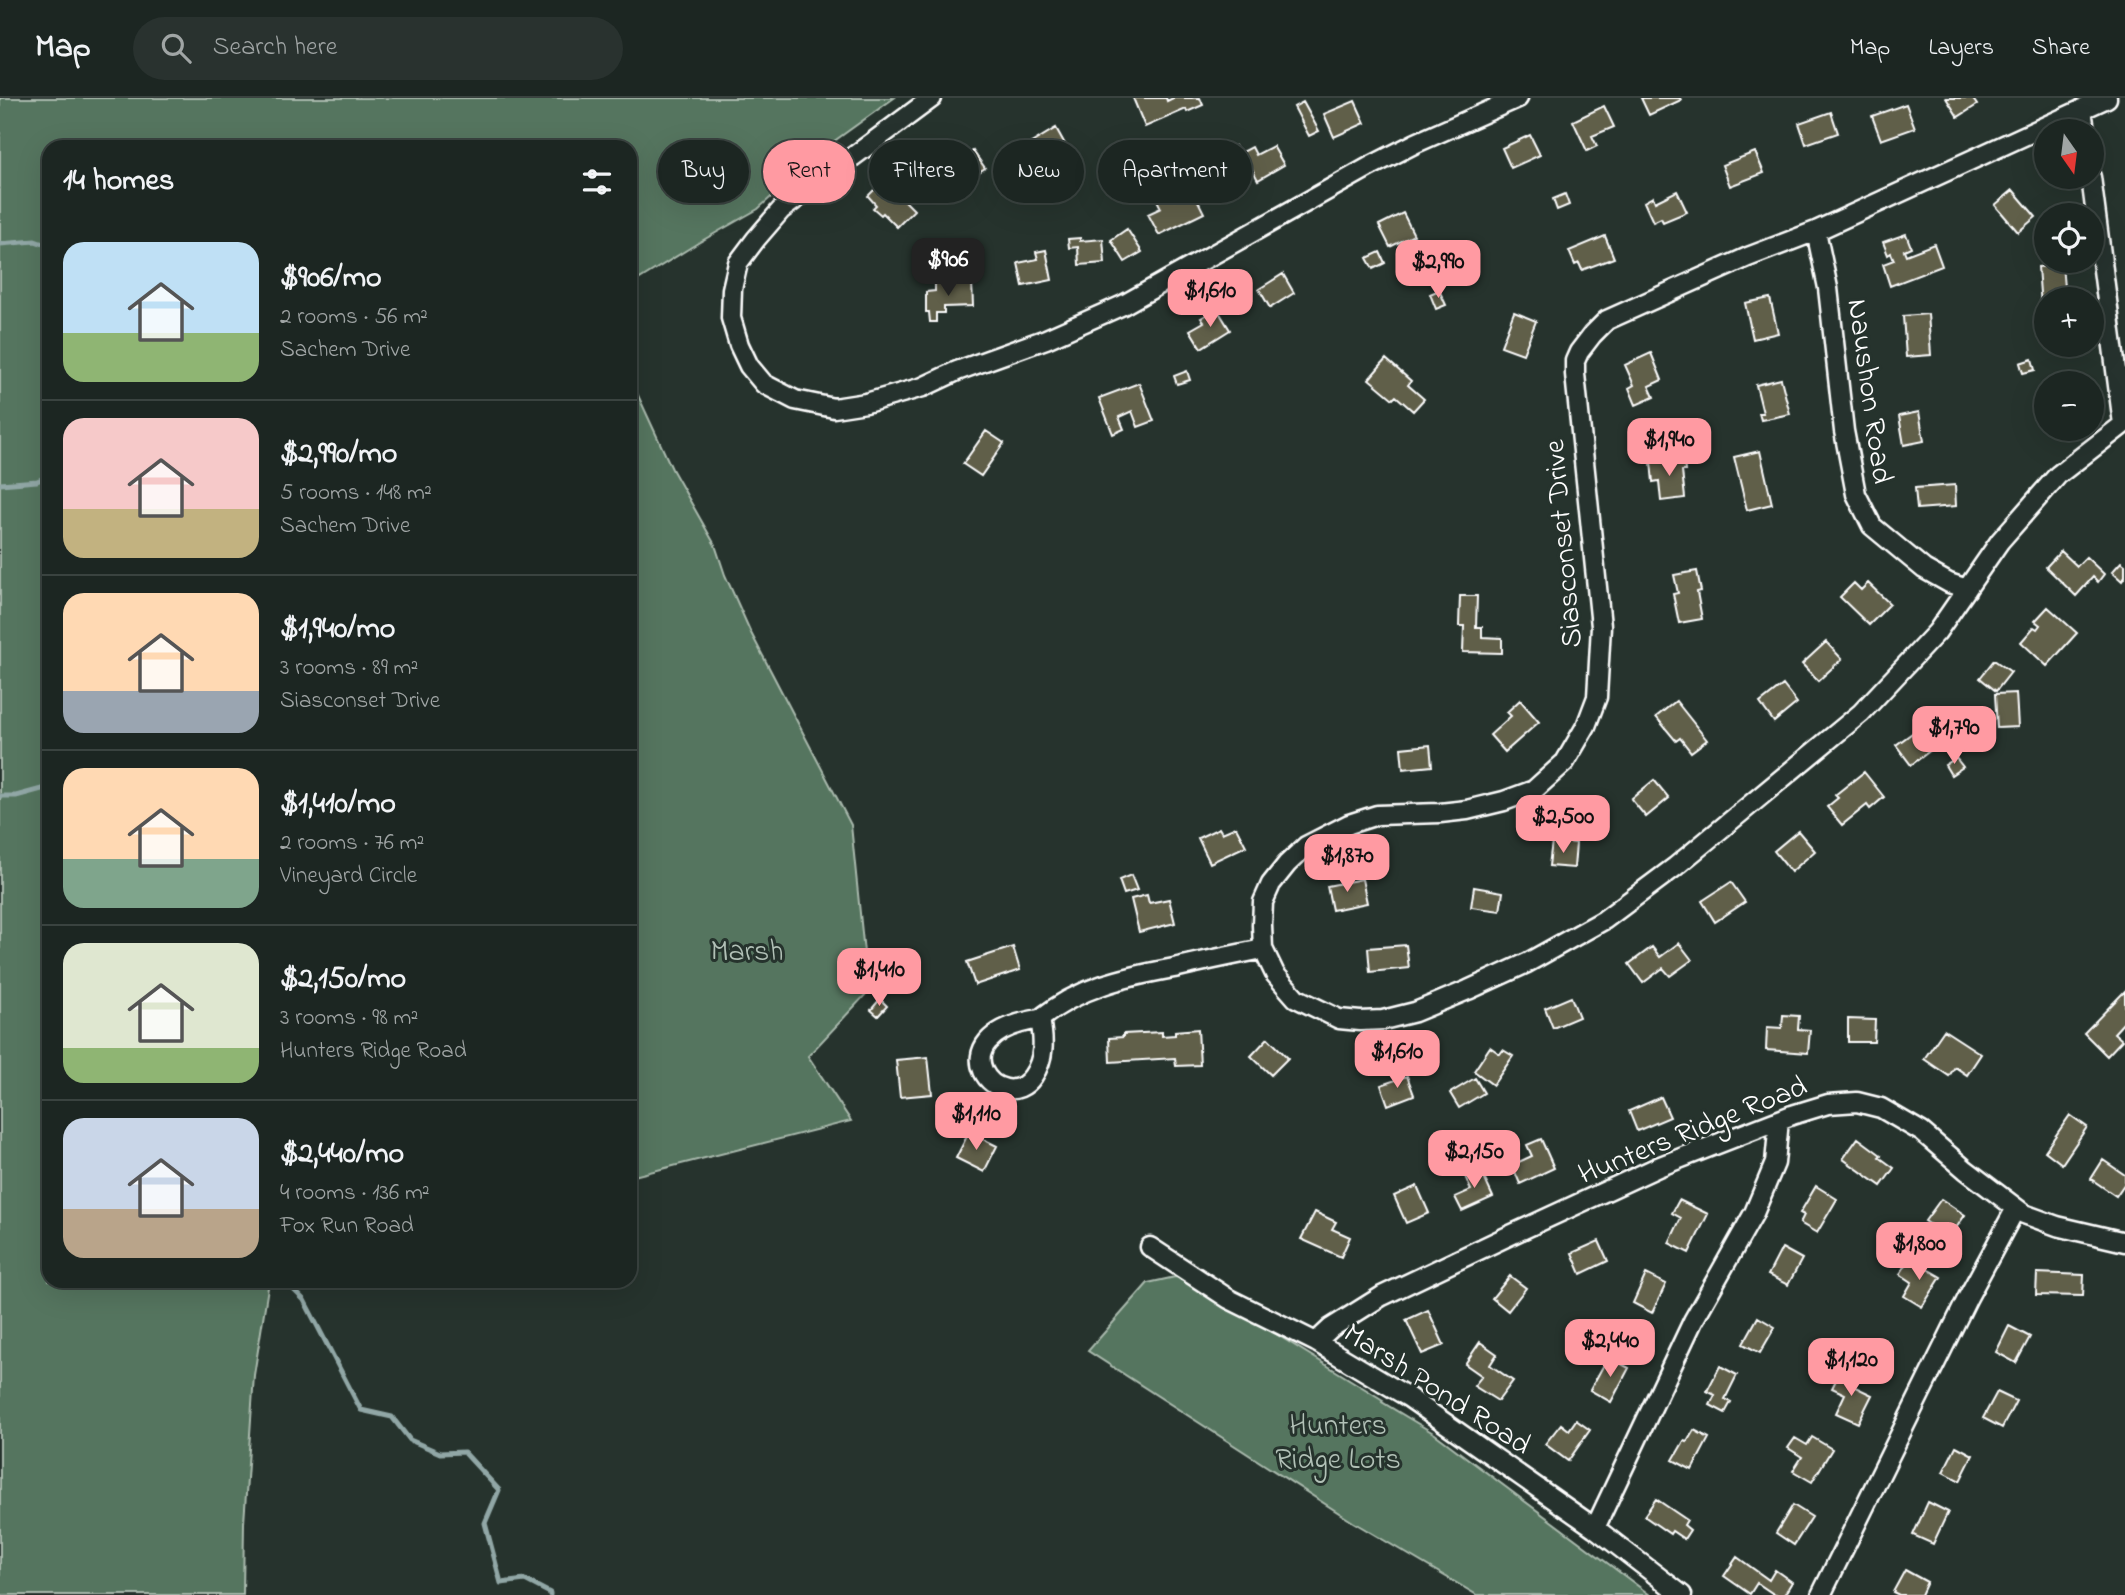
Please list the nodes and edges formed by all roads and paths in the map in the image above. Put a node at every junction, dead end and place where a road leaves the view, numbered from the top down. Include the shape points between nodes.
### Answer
1 (932, 98) edge
2 (1518, 98) edge
3 (2107, 98) edge
4 (2082, 109) junction
5 (2083, 119) edge
6 (2093, 189) edge
7 (1816, 231) junction
8 (2124, 423) edge
9 (1967, 589) junction
10 (1263, 949) junction
11 (1040, 1019) dead end
12 (1779, 1120) junction
13 (2016, 1208) junction
14 (2125, 1242) edge
15 (1150, 1247) dead end
16 (1316, 1342) junction
17 (1595, 1528) junction
18 (1682, 1595) edge
19 (1821, 1595) edge

1 - 2 street via 781,210 738,263 731,318 749,366 764,384 795,400 834,408 923,387 1123,305 1369,167
3 - 4 street, Siasconset Drive
4 - 5 street
4 - 7 street, Siasconset Drive
6 - 8 street
7 - 9 street, Naushon Road via 1828,288 1844,431 1859,501 1872,526 1924,569
7 - 10 street, Siasconset Drive via 1607,320 1575,361 1601,626 1597,697 1565,762 1534,790 1504,802 1440,814 1377,816 1349,824 1306,846 1271,884 1264,902
8 - 9 street, Siasconset Drive via 2058,475 2000,541
9 - 10 street, Siasconset Drive via 1937,632 1861,713 1604,920 1527,963 1415,1012 1360,1021 1339,1019 1296,998 1275,974
10 - 11 street via 1094,987
12 - 13 street, Hunters Ridge Road via 1828,1104 1857,1102 1881,1108 1922,1132
12 - 16 street, Hunters Ridge Road via 1658,1167 1382,1296
12 - 17 street via 1775,1163 1754,1213 1693,1321
13 - 14 street, Hunters Ridge Road via 2040,1221
13 - 19 street
15 - 16 street, Marsh Pond Road via 1229,1299
16 - 17 street, Marsh Pond Road via 1408,1397
17 - 18 street, Marsh Pond Road

